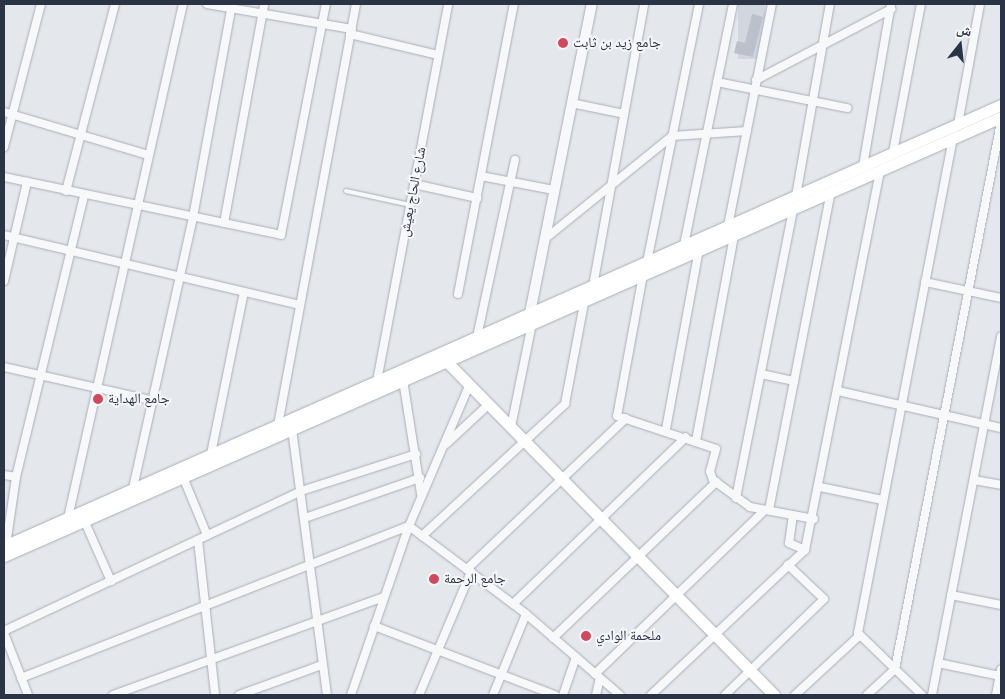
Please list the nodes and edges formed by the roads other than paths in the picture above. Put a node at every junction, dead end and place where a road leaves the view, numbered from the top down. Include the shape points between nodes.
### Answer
1 (41, 4) edge
2 (115, 4) edge
3 (183, 4) edge
4 (206, 4) edge
5 (264, 4) edge
6 (326, 4) edge
7 (356, 4) edge
8 (448, 4) edge
9 (514, 4) edge
10 (592, 4) edge
11 (644, 4) edge
12 (699, 4) edge
13 (733, 4) edge
14 (772, 4) edge
15 (830, 4) edge
16 (896, 4) edge
17 (921, 4) edge
18 (980, 4) edge
19 (232, 6) edge
20 (891, 7) edge
21 (263, 13) junction
22 (322, 24) junction
23 (351, 31) junction
24 (823, 46) junction
25 (438, 55) junction
26 (756, 80) junction
27 (717, 82) junction
28 (755, 90) junction
29 (813, 101) junction
30 (570, 103) junction
31 (1001, 105) edge
32 (847, 108) dead end
33 (8, 114) edge
34 (624, 114) junction
35 (1001, 117) edge
36 (1001, 122) edge
37 (958, 124) junction
38 (746, 131) junction
39 (707, 133) junction
40 (80, 135) junction
41 (672, 136) junction
42 (953, 138) junction
43 (4, 147) edge
44 (893, 152) junction
45 (148, 155) junction
46 (515, 160) dead end
47 (863, 166) junction
48 (880, 170) junction
49 (481, 176) junction
50 (4, 177) edge
51 (27, 182) junction
52 (511, 182) junction
53 (414, 184) junction
54 (610, 187) junction
55 (554, 190) junction
56 (66, 191) junction
57 (346, 191) dead end
58 (831, 192) junction
59 (84, 195) junction
60 (796, 196) junction
61 (477, 198) junction
62 (410, 205) junction
63 (136, 206) junction
64 (793, 209) junction
65 (192, 217) junction
66 (224, 223) junction
67 (731, 230) junction
68 (4, 236) edge
69 (14, 238) junction
70 (546, 238) junction
71 (684, 245) junction
72 (699, 250) junction
73 (72, 251) junction
74 (647, 262) junction
75 (125, 264) junction
76 (643, 275) junction
77 (177, 276) junction
78 (4, 281) edge
79 (925, 282) junction
80 (593, 286) junction
81 (969, 291) junction
82 (244, 292) junction
83 (458, 294) dead end
84 (585, 298) junction
85 (1001, 298) edge
86 (300, 305) junction
87 (531, 318) junction
88 (477, 337) junction
89 (1001, 337) edge
90 (446, 361) junction
91 (4, 367) edge
92 (761, 374) junction
93 (40, 375) junction
94 (997, 377) edge
95 (403, 380) junction
96 (377, 381) junction
97 (794, 381) junction
98 (469, 386) junction
99 (96, 388) junction
100 (838, 391) junction
101 (151, 400) junction
102 (488, 405) junction
103 (901, 405) junction
104 (945, 415) junction
105 (626, 418) junction
106 (984, 424) junction
107 (278, 425) junction
108 (511, 427) junction
109 (1001, 428) edge
110 (292, 429) junction
111 (666, 429) junction
112 (686, 438) junction
113 (525, 440) junction
114 (696, 441) junction
115 (442, 447) junction
116 (211, 454) junction
117 (416, 454) junction
118 (4, 475) edge
119 (16, 477) junction
120 (183, 477) junction
121 (420, 478) junction
122 (564, 479) junction
123 (974, 480) junction
124 (716, 482) junction
125 (1001, 485) edge
126 (820, 487) junction
127 (132, 488) junction
128 (301, 491) junction
129 (421, 496) junction
130 (736, 498) junction
131 (883, 500) junction
132 (767, 510) junction
133 (793, 515) junction
134 (68, 518) junction
135 (305, 518) junction
136 (601, 519) junction
137 (814, 519) junction
138 (84, 520) junction
139 (409, 526) junction
140 (207, 535) junction
141 (422, 536) junction
142 (198, 540) junction
143 (4, 549) edge
144 (806, 550) junction
145 (640, 557) junction
146 (788, 565) junction
147 (311, 568) junction
148 (469, 571) junction
149 (111, 581) junction
150 (678, 596) junction
151 (951, 596) junction
152 (384, 597) junction
153 (513, 604) junction
154 (1001, 604) edge
155 (206, 608) junction
156 (526, 614) junction
157 (318, 618) junction
158 (374, 626) junction
159 (4, 632) edge
160 (860, 635) junction
161 (717, 636) junction
162 (553, 638) junction
163 (438, 650) junction
164 (576, 657) junction
165 (212, 658) junction
166 (938, 663) junction
167 (322, 665) junction
168 (895, 669) junction
169 (752, 671) junction
170 (1001, 672) edge
171 (501, 676) junction
172 (597, 676) junction
173 (21, 678) junction
174 (265, 686) junction
175 (28, 695) edge
176 (113, 695) edge
177 (215, 695) edge
178 (239, 695) edge
179 (266, 695) edge
180 (327, 695) edge
181 (350, 695) edge
182 (419, 695) edge
183 (493, 695) edge
184 (555, 695) edge
185 (563, 695) edge
186 (596, 695) edge
187 (620, 695) edge
188 (651, 695) edge
189 (725, 695) edge
190 (774, 695) edge
191 (795, 695) edge
192 (868, 695) edge
193 (922, 695) edge
194 (932, 695) edge
195 (996, 695) edge

1 - 33 street
2 - 40 street
3 - 45 street
4 - 19 street
5 - 21 street
6 - 22 street
7 - 23 street
8 - 25 street, شارع الحاج يعيش
9 - 49 street
10 - 30 street
11 - 34 street
12 - 41 street
13 - 27 street
14 - 26 street
15 - 24 street
16 - 20 street
17 - 44 street
18 - 37 street
19 - 21 street
19 - 65 street
20 - 24 street
20 - 47 street
21 - 22 street
21 - 66 street
22 - 23 street
22 - 66 street via 282,235
23 - 25 street
23 - 86 street
24 - 26 street
24 - 29 street
25 - 53 street, شارع الحاج يعيش
26 - 28 street
27 - 28 street
27 - 39 street
28 - 29 street
28 - 38 street
29 - 32 street
29 - 60 street
30 - 34 street
30 - 55 street
31 - 37 main road
33 - 40 street
33 - 43 street
34 - 54 street
35 - 42 main road
36 - 81 street
37 - 44 main road
38 - 39 street
38 - 67 street
39 - 41 street
39 - 71 street
40 - 45 street
40 - 56 street
41 - 54 street
41 - 74 street
42 - 48 main road
42 - 79 street
44 - 47 main road
45 - 63 street
46 - 52 street
47 - 60 main road
48 - 58 main road
48 - 100 street
49 - 52 street
49 - 61 street
50 - 51 street
51 - 56 street
51 - 69 street
52 - 55 street
52 - 88 street
53 - 61 street
53 - 62 street, شارع الحاج يعيش
54 - 70 street
54 - 80 street
55 - 70 street
56 - 59 street
57 - 62 lane
58 - 64 main road
58 - 97 street
59 - 63 street
59 - 73 street
60 - 67 main road
61 - 83 street
62 - 96 street, شارع الحاج يعيش
63 - 65 street
63 - 75 street
64 - 67 main road
64 - 92 street
65 - 66 street
65 - 77 street
67 - 71 main road
67 - 72 main road
67 - 114 street
68 - 69 street
69 - 73 street
69 - 78 street
70 - 87 street
71 - 74 main road
72 - 76 main road
72 - 111 street
73 - 75 street
73 - 93 street
74 - 80 main road
75 - 77 street
75 - 99 street
76 - 84 main road
76 - 105 street via 617,416
77 - 82 street
77 - 101 street
79 - 81 street
79 - 103 street
80 - 87 main road
81 - 85 street
81 - 104 street
82 - 86 street
82 - 116 street
84 - 87 main road
84 - 113 street via 565,404
86 - 107 street
87 - 88 main road
87 - 90 main road
87 - 108 street
88 - 96 main road
89 - 94 street
90 - 95 main road
90 - 98 main road
91 - 93 street
92 - 97 street
92 - 130 street
93 - 99 street
93 - 119 street
94 - 106 street
95 - 110 main road
95 - 117 street
96 - 107 main road
97 - 132 street
98 - 102 main road
98 - 115 street
99 - 101 street
99 - 134 street
100 - 103 street
100 - 126 street
101 - 127 street
102 - 108 main road
102 - 115 street
103 - 104 street
103 - 131 street
104 - 106 street
104 - 168 street
105 - 111 street
105 - 122 street
106 - 109 street
106 - 123 street
107 - 116 main road
108 - 113 main road
110 - 120 main road
110 - 128 street
111 - 112 street
112 - 114 street
112 - 136 street
113 - 122 main road
113 - 141 street
114 - 124 street via 716,449 710,471
115 - 129 street
116 - 127 main road
117 - 121 street
117 - 128 street
118 - 119 street
119 - 143 street
120 - 138 main road
120 - 140 street
121 - 129 street
121 - 135 street
122 - 136 main road
122 - 148 street
123 - 125 street
123 - 151 street
124 - 130 street
124 - 145 street
126 - 131 street
126 - 137 street
127 - 134 main road
128 - 135 street
128 - 140 street
129 - 139 street
130 - 132 street
131 - 160 street
132 - 133 street
132 - 150 street
133 - 137 street
133 - 144 street via 789,543
134 - 143 main road
135 - 147 street
136 - 145 main road
136 - 153 street
137 - 144 street
138 - 143 main road
138 - 149 street
139 - 141 street
139 - 147 street
139 - 152 street
140 - 142 street
141 - 148 street
142 - 149 street
142 - 155 street
144 - 146 street
145 - 150 main road
145 - 162 street
146 - 161 street
146 - 169 street via 824,599
147 - 155 street
147 - 157 street
148 - 153 street
148 - 163 street
149 - 159 street
150 - 161 main road
150 - 172 street
151 - 154 street
151 - 166 street
152 - 157 street
152 - 158 street
153 - 156 street
155 - 165 street
155 - 173 street
156 - 162 street
156 - 171 street
157 - 165 street
157 - 167 street
158 - 163 street
158 - 181 street
159 - 173 street
160 - 168 street
160 - 191 street
161 - 169 main road
161 - 188 street
162 - 164 street
163 - 171 street
163 - 182 street
164 - 172 street
164 - 185 street
165 - 176 street
165 - 177 street
166 - 170 street
166 - 194 street
167 - 174 street
167 - 180 street
168 - 192 street
168 - 193 street
169 - 189 street
169 - 190 main road
170 - 195 street
171 - 183 street
171 - 184 street
172 - 186 street
172 - 187 street
173 - 175 street
174 - 178 street
174 - 179 street

